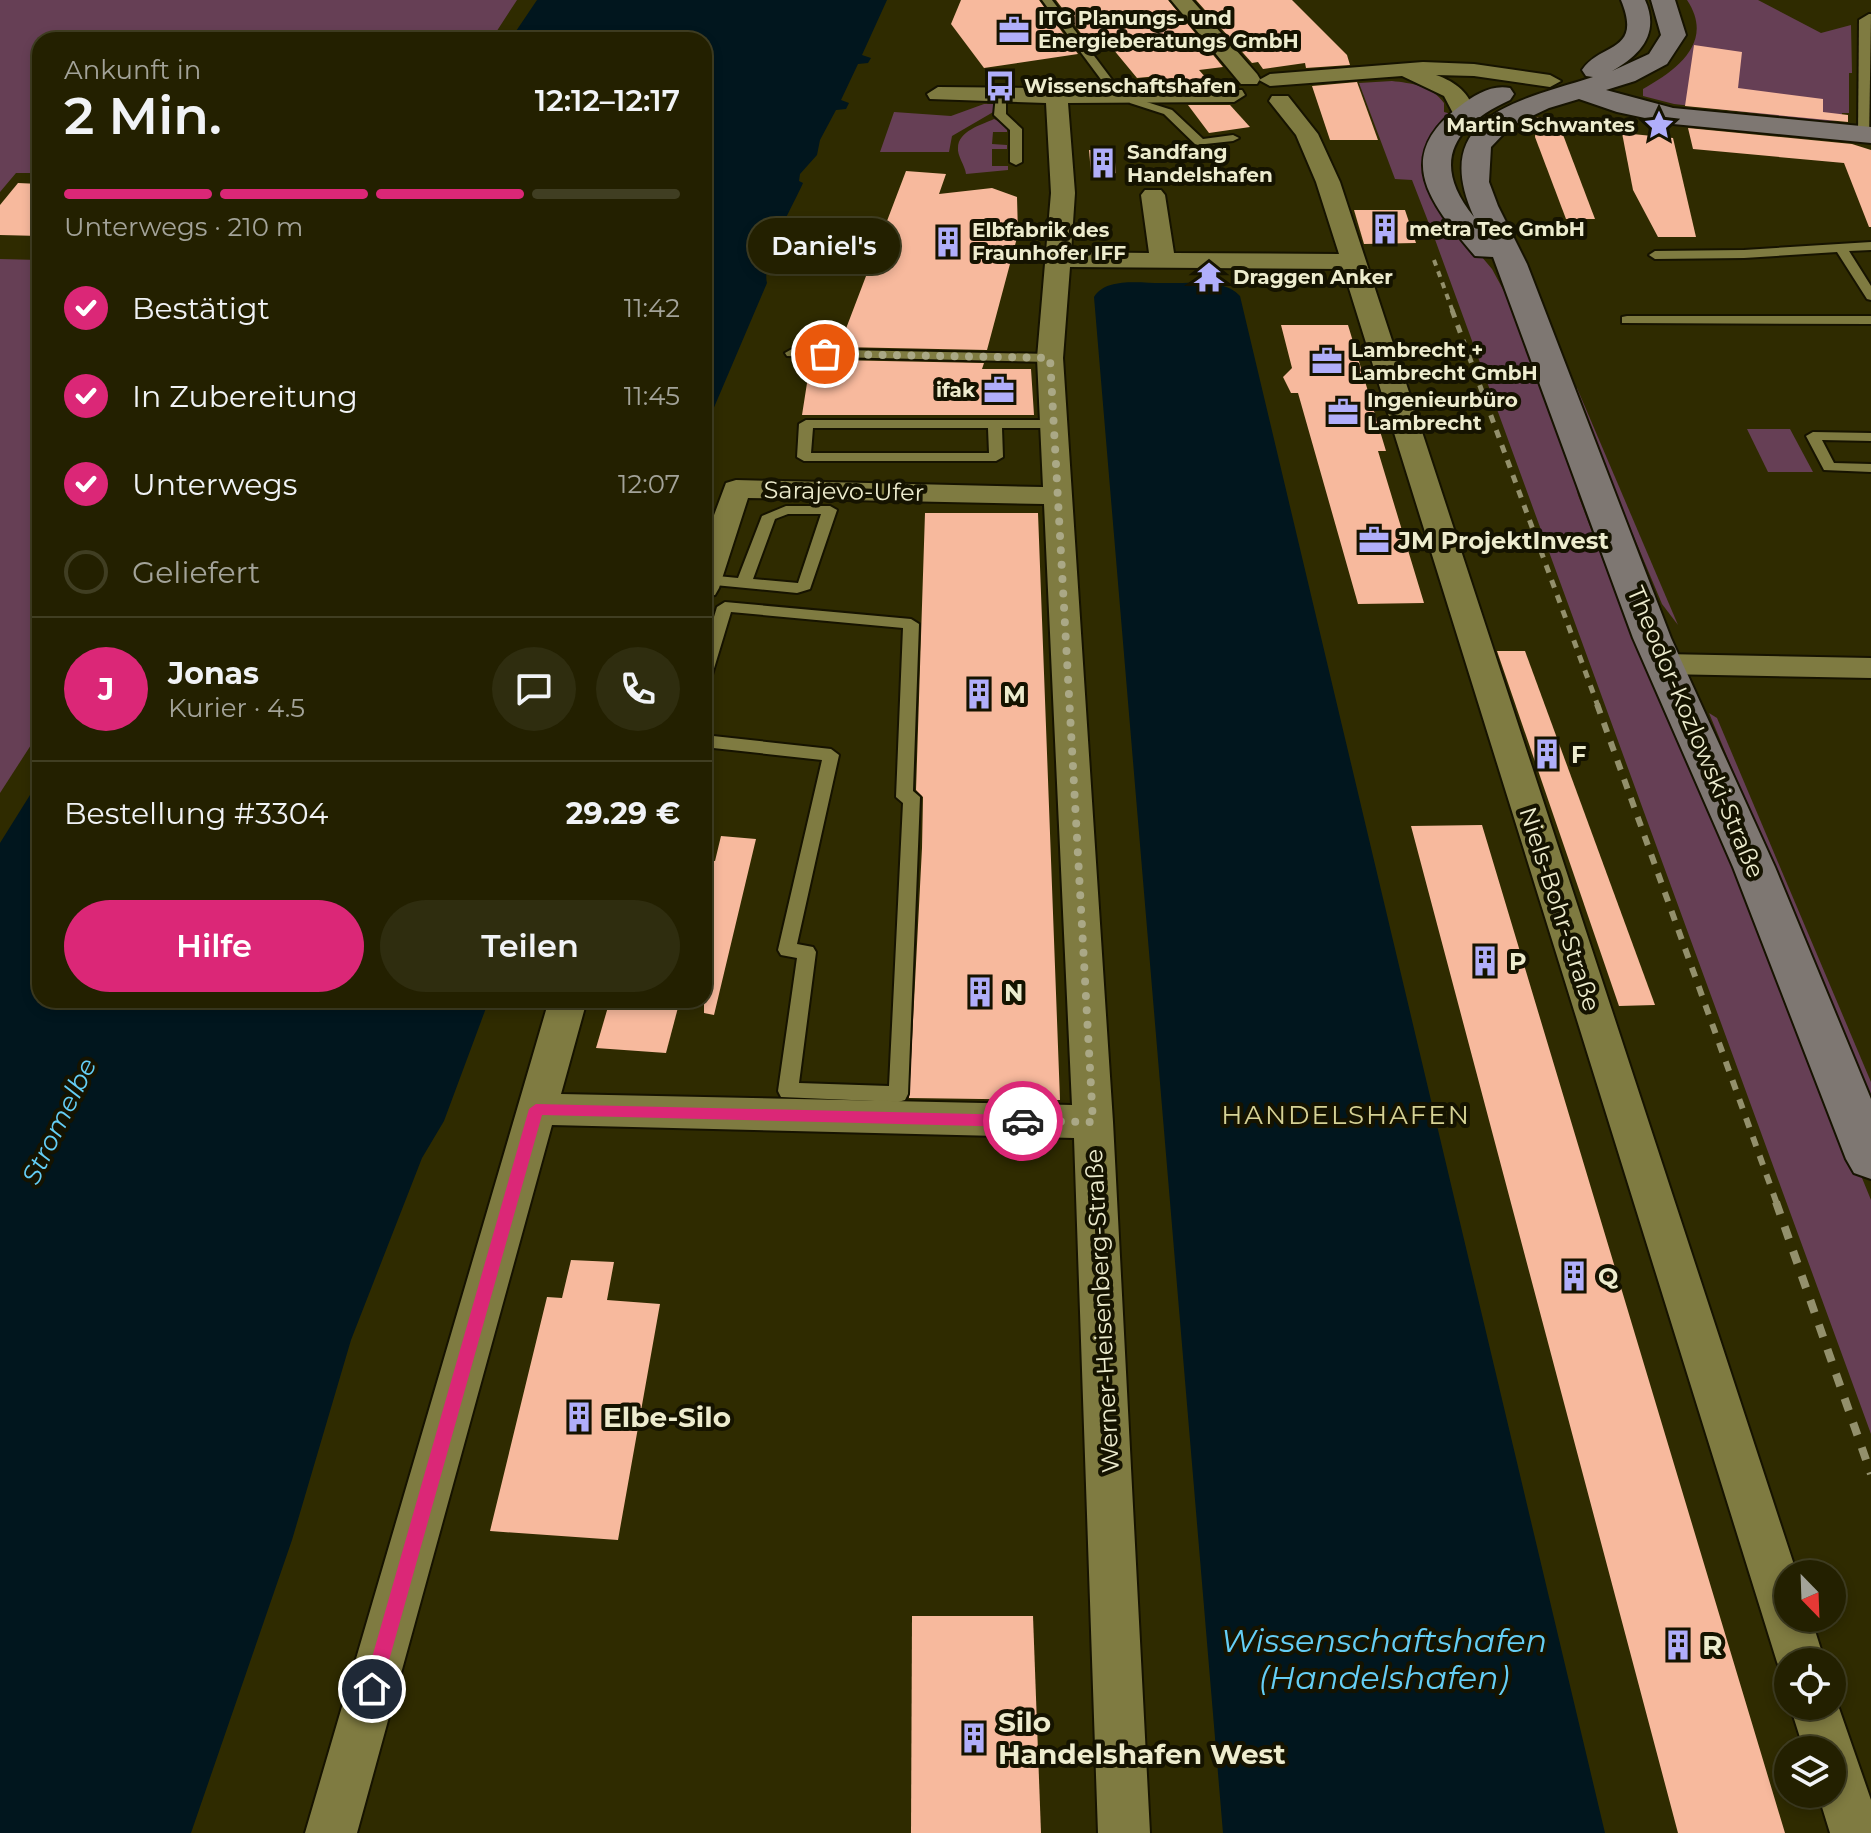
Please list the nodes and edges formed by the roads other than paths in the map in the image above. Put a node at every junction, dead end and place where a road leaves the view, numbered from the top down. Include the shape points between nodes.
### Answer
1 (1047, 0) edge
2 (1181, 0) edge
3 (1633, 0) edge
4 (1663, 0) edge
5 (1869, 20) edge
6 (1394, 69) junction
7 (1550, 81) junction
8 (1583, 91) junction
9 (1259, 93) junction
10 (938, 94) dead end
11 (1001, 95) junction
12 (1057, 97) junction
13 (1135, 99) junction
14 (1464, 114) junction
15 (1870, 135) edge
16 (1233, 138) dead end
17 (1016, 162) dead end
18 (1153, 195) dead end
19 (1871, 246) edge
20 (1841, 248) junction
21 (1655, 255) dead end
22 (1056, 259) junction
23 (1163, 262) junction
24 (1353, 262) junction
25 (1871, 296) edge
26 (1524, 304) junction
27 (1627, 320) dead end
28 (1871, 320) edge
29 (792, 353) dead end
30 (1050, 358) junction
31 (1055, 424) junction
32 (995, 425) junction
33 (1871, 437) edge
34 (1871, 468) edge
35 (1056, 496) junction
36 (712, 563) edge
37 (744, 583) junction
38 (712, 584) edge
39 (712, 649) edge
40 (1663, 664) junction
41 (1871, 668) edge
42 (712, 742) edge
43 (566, 1008) edge
44 (536, 1109) junction
45 (1093, 1122) junction
46 (1871, 1159) edge
47 (1797, 1648) edge
48 (1846, 1802) edge
49 (331, 1833) edge
50 (1124, 1833) edge
51 (1856, 1833) edge

1 - 13 lane
2 - 9 street, Niels-Bohr-Straße
3 - 7 main road, Theodor-Kozlowski-Straße via 1641,24 1629,48 1593,70
4 - 8 main road, Theodor-Kozlowski-Straße via 1673,28 1663,51 1633,74
5 - 15 street
6 - 7 street via 1455,69
6 - 9 street via 1332,75
6 - 14 street via 1451,90
7 - 8 main road
7 - 14 main road, Theodor-Kozlowski-Straße via 1499,95
8 - 15 main road via 1682,117
8 - 26 main road, Theodor-Kozlowski-Straße via 1512,112 1486,131 1474,152 1475,185
9 - 13 street
9 - 24 street, Niels-Bohr-Straße via 1317,157
10 - 11 street
11 - 12 street
11 - 17 lane via 1000,115 1016,132
12 - 13 street
12 - 22 street, Werner-Heisenberg-Straße via 1063,193
13 - 16 lane via 1168,112 1200,143
14 - 26 main road, Theodor-Kozlowski-Straße via 1440,145 1438,181
18 - 23 street
19 - 20 lane
20 - 21 lane
20 - 25 lane
22 - 23 street
22 - 30 street, Werner-Heisenberg-Straße
23 - 24 street
24 - 47 street, Niels-Bohr-Straße
26 - 40 main road, Theodor-Kozlowski-Straße
27 - 28 lane
29 - 30 lane
30 - 31 street, Werner-Heisenberg-Straße
31 - 32 lane
31 - 35 street, Werner-Heisenberg-Straße
32 - 32 lane via 806,424 804,457 996,457
33 - 34 lane via 1813,436 1829,467
35 - 36 street, Sarajevo-Ufer via 736,489
35 - 45 street, Werner-Heisenberg-Straße
37 - 37 lane via 806,585 830,510 786,510 769,516
37 - 38 lane
39 - 42 lane via 725,607 911,624 904,797 912,797 898,1094 788,1091 807,952 787,950 831,755
40 - 41 street
40 - 46 main road, Theodor-Kozlowski-Straße via 1753,867
43 - 44 street
44 - 45 street
44 - 49 street
45 - 50 street, Werner-Heisenberg-Straße
48 - 51 street

